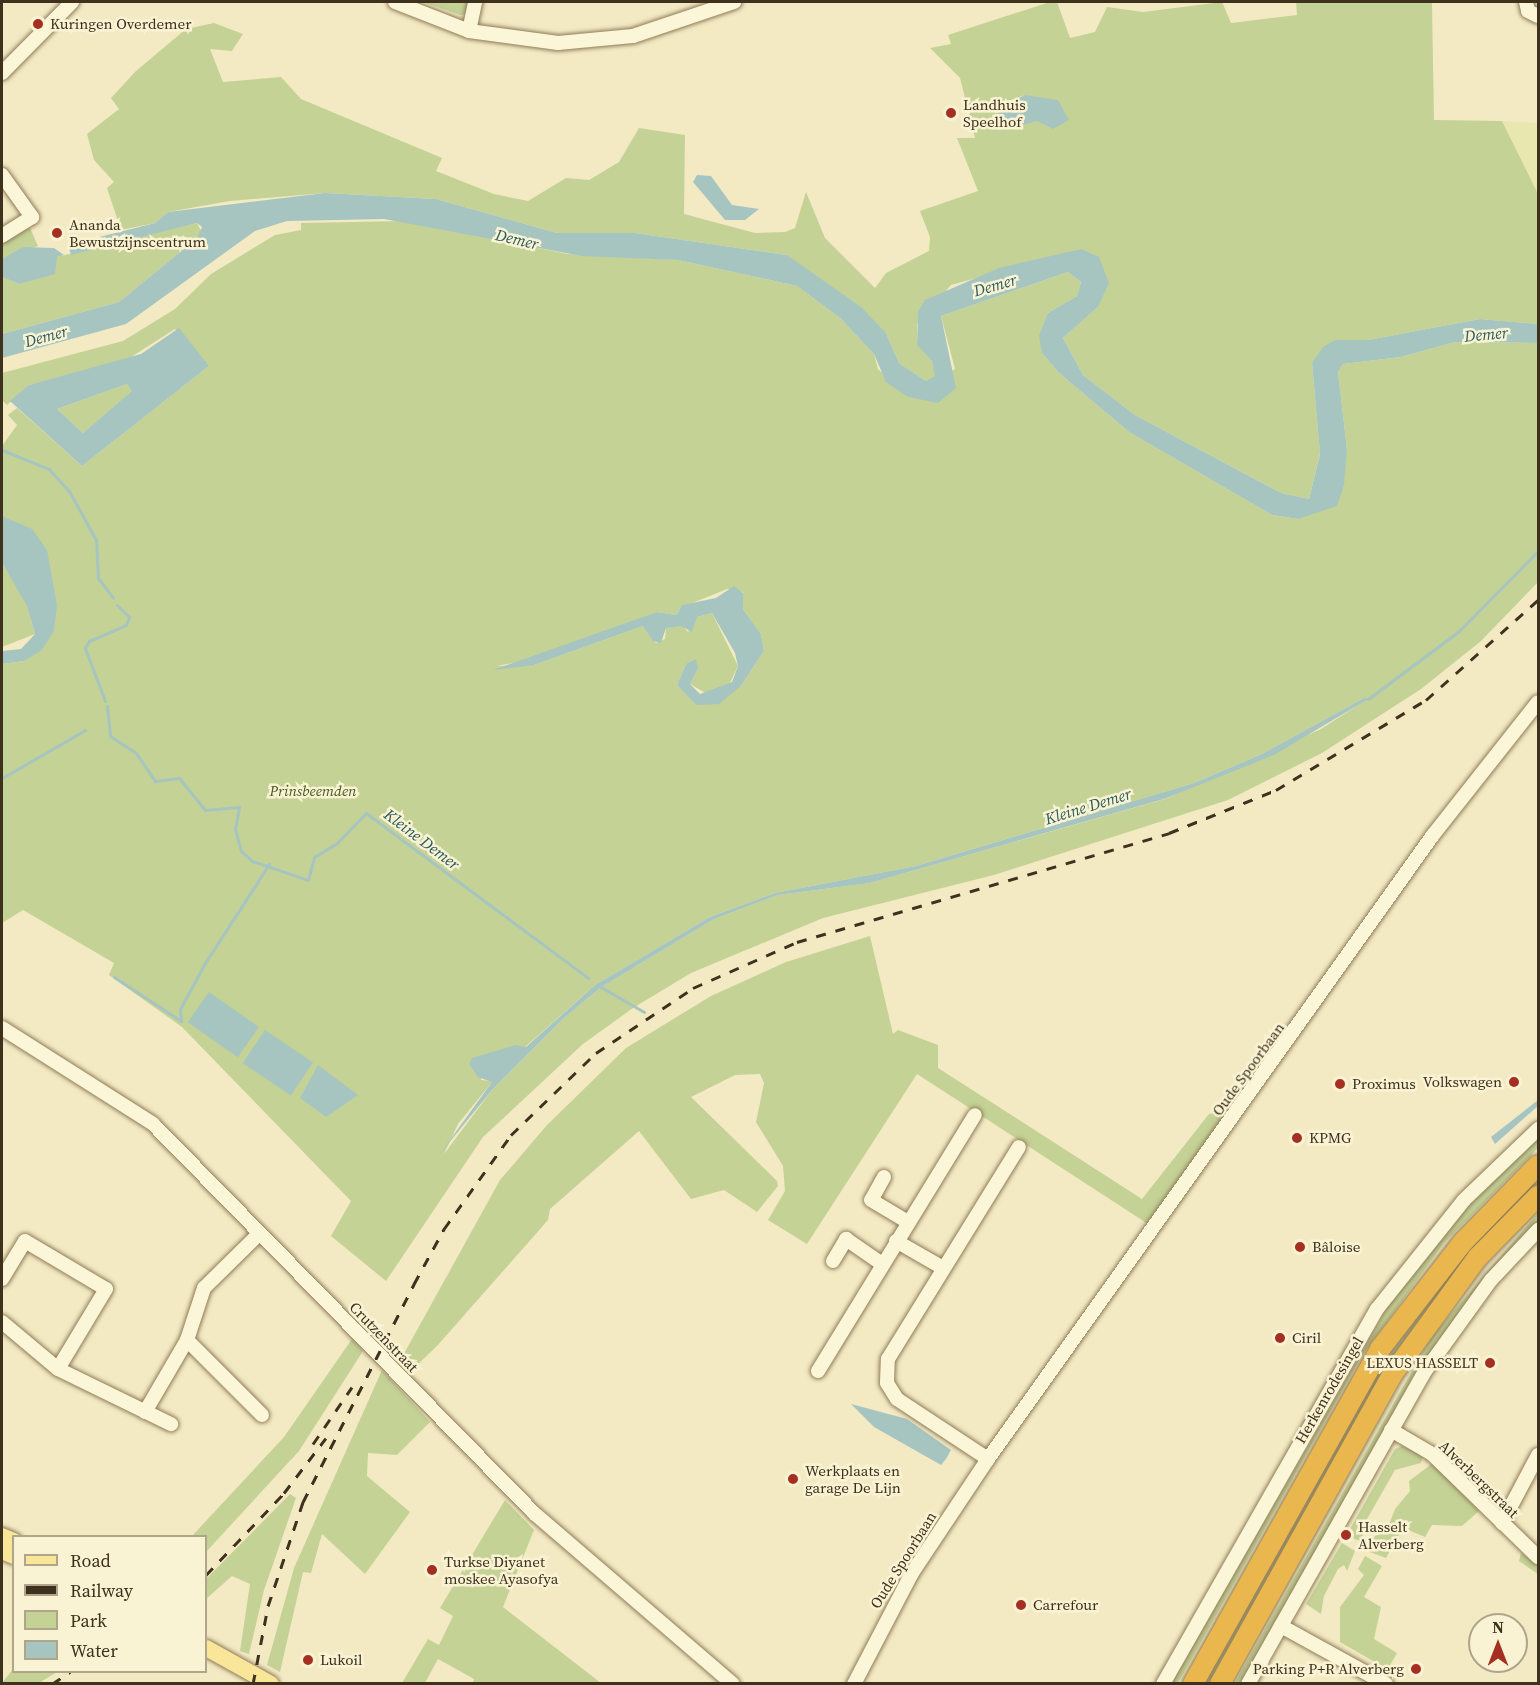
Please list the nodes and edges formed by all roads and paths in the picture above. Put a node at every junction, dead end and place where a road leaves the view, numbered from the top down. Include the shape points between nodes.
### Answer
1 (72, 2) edge
2 (395, 2) edge
3 (475, 2) edge
4 (734, 2) edge
5 (1526, 2) edge
6 (1539, 16) edge
7 (469, 31) junction
8 (2, 73) edge
9 (2, 175) edge
10 (2, 236) edge
11 (1539, 702) edge
12 (4, 1034) edge
13 (975, 1114) dead end
14 (1539, 1129) edge
15 (1019, 1147) dead end
16 (1539, 1165) edge
17 (884, 1177) dead end
18 (1539, 1196) edge
19 (908, 1222) junction
20 (1539, 1230) edge
21 (260, 1233) junction
22 (896, 1241) junction
23 (833, 1261) dead end
24 (882, 1264) junction
25 (943, 1269) junction
26 (2, 1279) edge
27 (2, 1322) edge
28 (187, 1340) junction
29 (58, 1369) junction
30 (818, 1371) dead end
31 (145, 1413) junction
32 (262, 1415) dead end
33 (171, 1424) dead end
34 (1391, 1430) junction
35 (1539, 1455) edge
36 (988, 1459) junction
37 (1502, 1524) junction
38 (1539, 1557) edge
39 (1281, 1626) junction
40 (207, 1649) edge
41 (207, 1661) edge
42 (249, 1683) edge
43 (271, 1683) edge
44 (733, 1683) edge
45 (854, 1683) edge
46 (1163, 1683) edge
47 (1194, 1683) edge
48 (1220, 1683) edge
49 (1248, 1683) edge
50 (1386, 1683) edge

1 - 8 street
2 - 7 street
3 - 7 street
4 - 7 street via 661,28 589,43 506,39
5 - 6 street via 1528,11
9 - 10 street via 30,208 32,218
11 - 36 street, Oude Spoorbaan via 1433,835
12 - 21 street, Crutzenstraat via 153,1124
13 - 19 street
14 - 46 street, Herkenrodesingel via 1464,1200 1377,1309
15 - 25 street
16 - 47 highway, Herkenrodesingel via 1463,1242 1380,1350
17 - 19 street via 871,1200
18 - 48 highway via 1478,1257 1394,1372
19 - 22 street
20 - 34 street via 1457,1323
21 - 28 street via 204,1288
21 - 44 street, Crutzenstraat via 534,1514
22 - 24 street
22 - 25 street
23 - 24 street via 846,1239
24 - 30 street
25 - 36 street via 888,1359 887,1383 897,1399
26 - 29 street via 25,1240 106,1289
27 - 29 street
28 - 31 street
28 - 32 street
29 - 31 street
31 - 33 street
34 - 37 street, Alverbergstraat via 1432,1454
34 - 39 street
35 - 37 street
36 - 45 street, Oude Spoorbaan via 912,1573
37 - 38 street, Alverbergstraat
39 - 49 street
39 - 50 street
40 - 43 main road
41 - 42 main road

